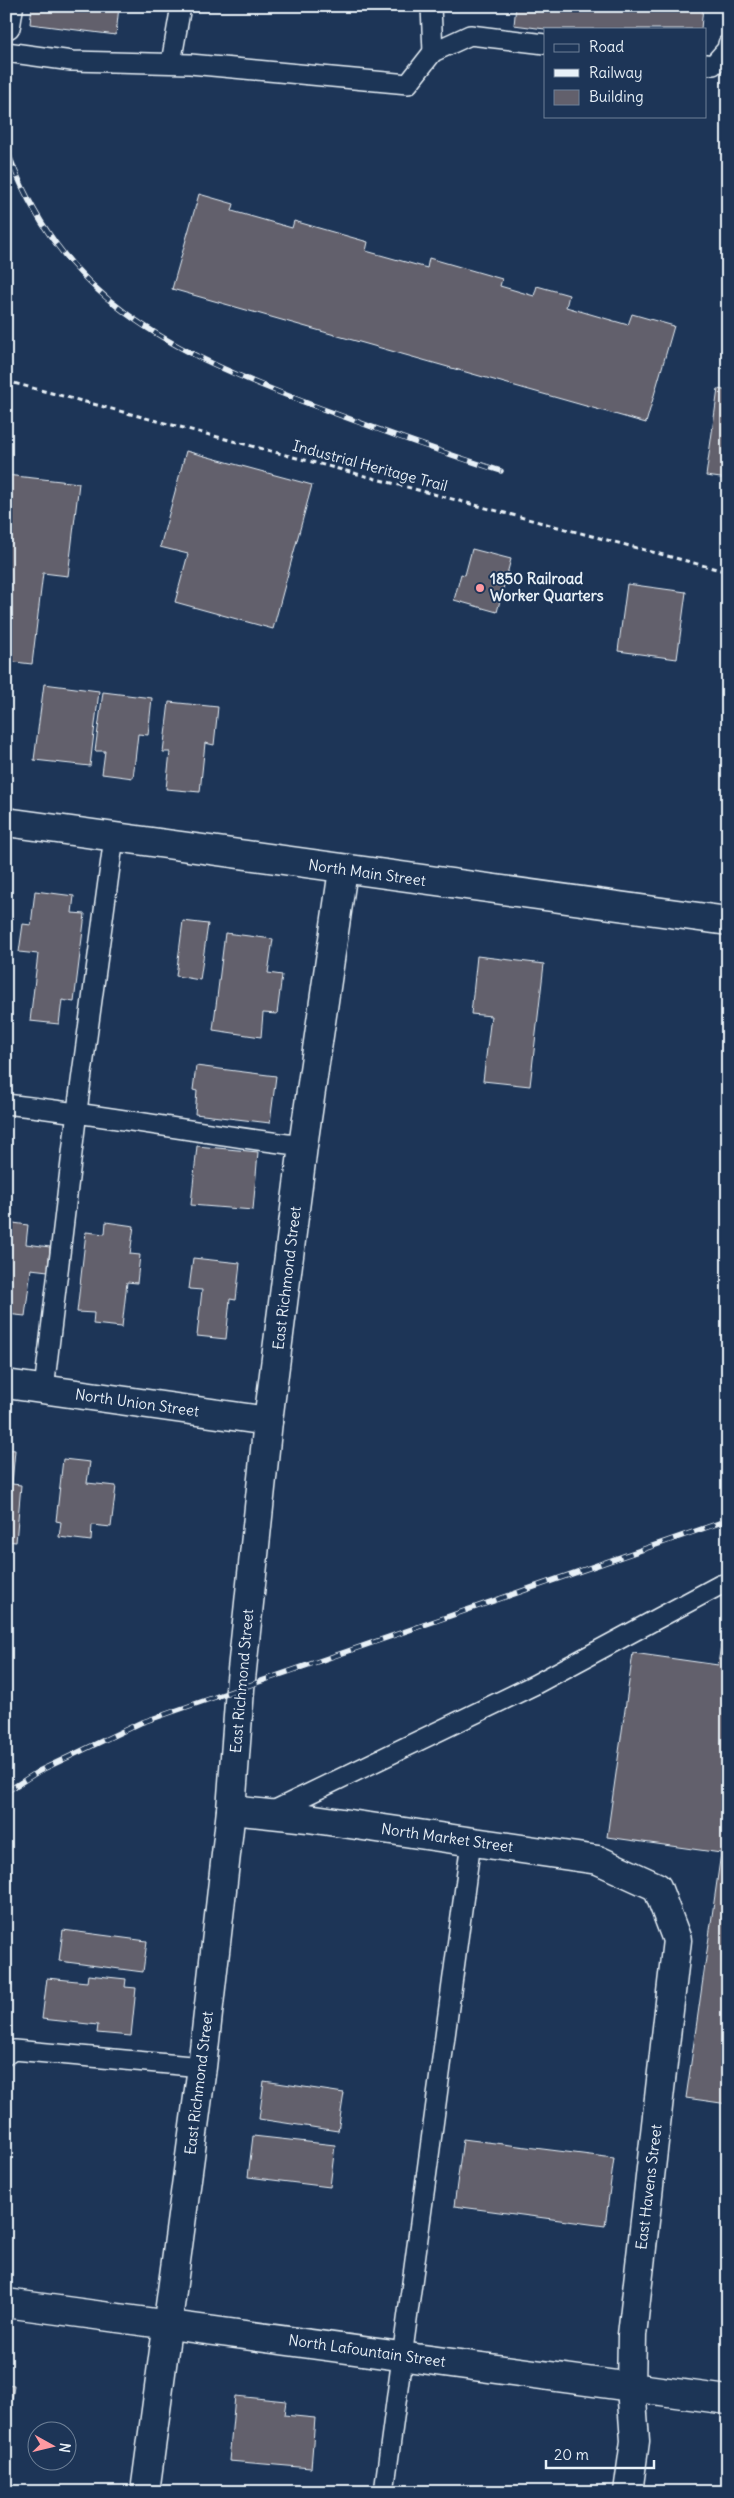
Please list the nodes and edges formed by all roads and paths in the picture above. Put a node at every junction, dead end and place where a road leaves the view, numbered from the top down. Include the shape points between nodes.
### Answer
1 (9, 6) edge
2 (181, 6) edge
3 (431, 6) edge
4 (6, 25) edge
5 (544, 44) edge
6 (728, 44) edge
7 (6, 52) edge
8 (433, 52) junction
9 (171, 63) junction
10 (706, 64) edge
11 (6, 381) edge
12 (728, 572) edge
13 (6, 822) edge
14 (114, 837) junction
15 (343, 870) junction
16 (728, 921) edge
17 (6, 1104) edge
18 (77, 1112) junction
19 (303, 1146) junction
20 (6, 1384) edge
21 (44, 1390) junction
22 (268, 1421) junction
23 (728, 1583) edge
24 (231, 1810) junction
25 (267, 1814) junction
26 (471, 1842) junction
27 (657, 1887) joint
28 (6, 2055) edge
29 (202, 2067) junction
30 (6, 2303) edge
31 (167, 2325) junction
32 (401, 2355) junction
33 (631, 2387) junction
34 (728, 2400) edge
35 (145, 2492) edge
36 (384, 2492) edge
37 (628, 2492) edge

1 - 4 street
2 - 9 lane
3 - 8 lane
5 - 8 lane via 470,35
6 - 10 lane via 713,65
7 - 9 lane via 72,60
8 - 9 lane via 408,84
11 - 12 path, Industrial Heritage Trail
13 - 14 street, North Main Street
14 - 15 street, North Main Street
14 - 18 lane
15 - 16 street, North Main Street
15 - 19 street, East Richmond Street
17 - 18 lane
18 - 19 lane
18 - 21 lane
19 - 22 street, East Richmond Street
20 - 21 street, North Union Street
21 - 22 street, North Union Street
22 - 24 street, East Richmond Street
23 - 25 lane via 534,1685
24 - 25 street, North Market Street
24 - 29 street, East Richmond Street
25 - 26 street, North Market Street
26 - 27 street, North Market Street via 598,1860
26 - 32 lane
27 - 33 street, East Havens Street via 677,1940 632,2335
28 - 29 lane via 14,2050
29 - 31 street, East Richmond Street
30 - 31 street, North Lafountain Street
31 - 32 street, North Lafountain Street
31 - 35 street, East Richmond Street
32 - 33 street, North Lafountain Street
32 - 36 lane
33 - 34 street, North Lafountain Street
33 - 37 street, East Havens Street via 635,2441

